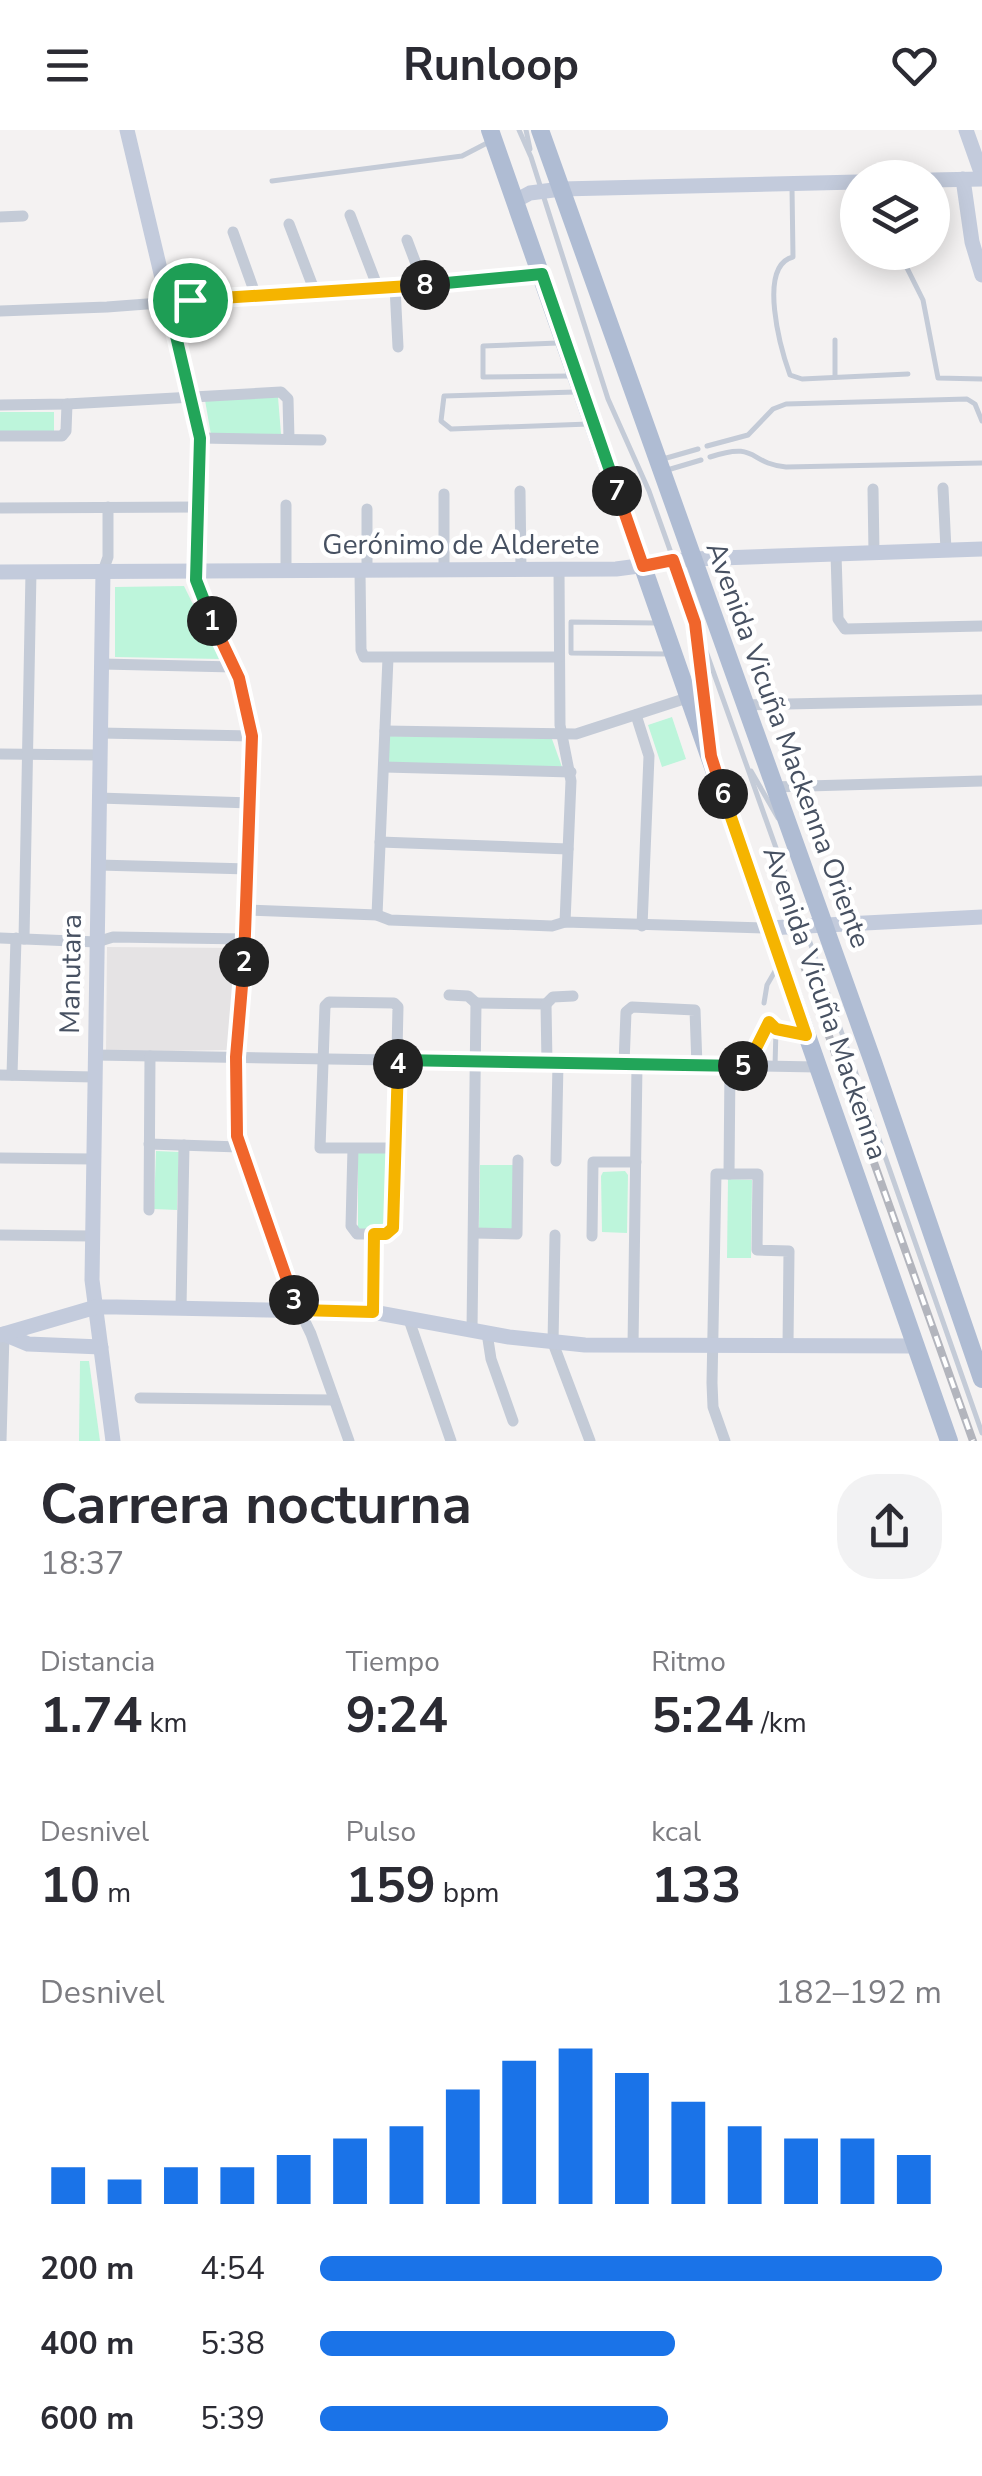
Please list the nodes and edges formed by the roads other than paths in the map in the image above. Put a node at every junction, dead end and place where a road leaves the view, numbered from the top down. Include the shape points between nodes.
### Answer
1 (128, 130) edge
2 (522, 130) edge
3 (540, 130) edge
4 (966, 130) edge
5 (492, 135) edge
6 (982, 177) edge
7 (950, 179) edge
8 (963, 179) junction
9 (272, 181) dead end
10 (840, 182) edge
11 (792, 183) junction
12 (551, 190) junction
13 (515, 201) junction
14 (350, 215) dead end
15 (0, 216) edge
16 (23, 216) dead end
17 (290, 224) dead end
18 (233, 232) dead end
19 (407, 240) dead end
20 (908, 270) edge
21 (542, 274) junction
22 (982, 275) edge
23 (424, 285) junction
24 (394, 287) junction
25 (378, 288) junction
26 (315, 292) junction
27 (256, 296) junction
28 (168, 302) junction
29 (0, 310) edge
30 (835, 340) dead end
31 (566, 343) junction
32 (398, 347) dead end
33 (908, 374) dead end
34 (835, 378) junction
35 (982, 379) edge
36 (580, 384) junction
37 (190, 395) junction
38 (0, 404) edge
39 (66, 404) junction
40 (982, 420) edge
41 (594, 424) junction
42 (0, 436) edge
43 (200, 438) junction
44 (289, 440) junction
45 (321, 440) dead end
46 (707, 446) dead end
47 (698, 448) dead end
48 (710, 457) dead end
49 (701, 460) dead end
50 (982, 463) edge
51 (659, 466) junction
52 (944, 488) dead end
53 (873, 489) dead end
54 (520, 492) dead end
55 (444, 494) dead end
56 (286, 505) dead end
57 (108, 507) junction
58 (198, 507) junction
59 (0, 508) edge
60 (367, 509) dead end
61 (982, 549) edge
62 (946, 550) junction
63 (874, 552) junction
64 (836, 554) junction
65 (682, 560) junction
66 (643, 566) junction
67 (520, 570) junction
68 (559, 570) junction
69 (103, 571) junction
70 (195, 571) junction
71 (286, 571) junction
72 (363, 571) junction
73 (444, 571) junction
74 (0, 572) edge
75 (32, 572) junction
76 (664, 623) junction
77 (695, 623) junction
78 (982, 626) edge
79 (675, 654) junction
80 (559, 657) junction
81 (388, 658) junction
82 (102, 664) junction
83 (234, 666) junction
84 (690, 697) junction
85 (982, 700) edge
86 (744, 705) junction
87 (636, 715) junction
88 (385, 731) junction
89 (100, 733) junction
90 (560, 734) junction
91 (252, 736) junction
92 (0, 754) edge
93 (28, 754) junction
94 (100, 755) junction
95 (711, 756) junction
96 (743, 758) junction
97 (384, 767) junction
98 (571, 772) junction
99 (982, 782) edge
100 (773, 786) junction
101 (99, 798) junction
102 (251, 803) junction
103 (380, 842) junction
104 (794, 846) junction
105 (568, 850) junction
106 (98, 865) junction
107 (249, 869) junction
108 (248, 910) junction
109 (377, 915) junction
110 (982, 917) edge
111 (565, 922) junction
112 (823, 924) junction
113 (804, 925) junction
114 (642, 926) junction
115 (768, 928) junction
116 (0, 938) edge
117 (20, 938) junction
118 (246, 939) junction
119 (97, 942) junction
120 (780, 964) junction
121 (449, 994) dead end
122 (573, 996) dead end
123 (764, 1003) dead end
124 (476, 1004) junction
125 (546, 1004) junction
126 (776, 1029) junction
127 (806, 1035) junction
128 (95, 1055) junction
129 (150, 1056) junction
130 (236, 1057) junction
131 (321, 1058) junction
132 (398, 1060) junction
133 (477, 1061) junction
134 (552, 1063) junction
135 (630, 1064) junction
136 (696, 1066) junction
137 (730, 1066) junction
138 (747, 1066) junction
139 (774, 1067) junction
140 (817, 1068) junction
141 (6, 1075) edge
142 (94, 1077) junction
143 (150, 1144) junction
144 (184, 1145) junction
145 (239, 1147) junction
146 (353, 1148) junction
147 (395, 1148) junction
148 (0, 1158) edge
149 (93, 1160) junction
150 (518, 1160) dead end
151 (556, 1161) dead end
152 (636, 1162) junction
153 (729, 1174) junction
154 (148, 1210) dead end
155 (374, 1234) junction
156 (474, 1234) junction
157 (0, 1235) edge
158 (555, 1235) dead end
159 (92, 1236) junction
160 (592, 1236) dead end
161 (96, 1307) junction
162 (181, 1308) junction
163 (299, 1310) junction
164 (373, 1312) junction
165 (408, 1317) junction
166 (479, 1332) junction
167 (2, 1335) edge
168 (553, 1343) junction
169 (633, 1346) junction
170 (713, 1346) junction
171 (788, 1346) junction
172 (916, 1346) junction
173 (101, 1347) junction
174 (978, 1353) edge
175 (982, 1379) edge
176 (140, 1398) dead end
177 (334, 1400) junction
178 (513, 1421) dead end
179 (982, 1433) edge
180 (2, 1441) edge
181 (113, 1441) edge
182 (349, 1441) edge
183 (451, 1441) edge
184 (590, 1441) edge
185 (725, 1441) edge
186 (950, 1441) edge

1 - 28 main road
2 - 12 lane
3 - 12 main road, Avenida Vicuña Mackenna Oriente
4 - 6 main road
5 - 9 lane via 462,156
5 - 13 main road, Avenida Vicuña Mackenna
6 - 8 main road
7 - 8 main road
8 - 22 main road
10 - 11 main road
11 - 12 main road
11 - 34 lane via 792,257 776,268 774,284 779,345 790,375
12 - 13 main road
12 - 51 main road, Avenida Vicuña Mackenna Oriente
12 - 65 lane via 608,399
13 - 21 main road, Avenida Vicuña Mackenna
14 - 25 street
15 - 16 street
17 - 26 street
18 - 27 street
19 - 23 street
20 - 35 lane via 923,300 938,378
21 - 23 street
21 - 31 main road, Avenida Vicuña Mackenna
23 - 24 street
24 - 25 street
24 - 32 street
25 - 26 street
26 - 27 street
27 - 28 street
28 - 29 street
28 - 37 main road
30 - 34 lane
31 - 36 main road, Avenida Vicuña Mackenna
31 - 36 lane via 482,346 484,378
33 - 34 lane
36 - 41 main road, Avenida Vicuña Mackenna
36 - 41 lane via 444,396 441,421 451,429
37 - 39 street
37 - 43 main road
37 - 44 street via 286,394
38 - 39 street
39 - 42 street via 62,436
40 - 46 lane via 967,400 786,404 748,435
41 - 66 main road, Avenida Vicuña Mackenna
43 - 44 street
43 - 58 main road
44 - 45 street
47 - 51 lane
48 - 50 lane via 743,450 786,467
49 - 51 lane
51 - 65 main road, Avenida Vicuña Mackenna Oriente
52 - 62 street
53 - 63 street
54 - 67 street
55 - 73 street
56 - 71 street
57 - 58 street
57 - 59 street
57 - 69 street, Manutara
58 - 70 main road
60 - 72 street
61 - 62 main road, Gerónimo de Alderete
62 - 63 main road, Gerónimo de Alderete
63 - 64 main road, Gerónimo de Alderete
64 - 65 main road, Gerónimo de Alderete
64 - 78 street via 838,619 845,629
65 - 66 main road, Gerónimo de Alderete
65 - 77 lane
65 - 86 main road, Avenida Vicuña Mackenna Oriente
66 - 68 main road, Gerónimo de Alderete
66 - 76 main road, Avenida Vicuña Mackenna
67 - 68 main road, Gerónimo de Alderete
67 - 73 main road, Gerónimo de Alderete
68 - 80 street
69 - 70 main road, Gerónimo de Alderete
69 - 75 main road, Gerónimo de Alderete
69 - 82 main road, Manutara
70 - 71 main road, Gerónimo de Alderete
70 - 83 street via 200,599
71 - 72 main road, Gerónimo de Alderete
72 - 73 main road, Gerónimo de Alderete
72 - 81 street via 361,653
74 - 75 main road, Gerónimo de Alderete
75 - 93 street
76 - 79 main road, Avenida Vicuña Mackenna
76 - 79 lane via 571,622 571,654
77 - 95 lane
77 - 96 lane
79 - 84 main road, Avenida Vicuña Mackenna
80 - 81 street
80 - 90 street
81 - 88 street
82 - 83 street
82 - 89 main road, Manutara
83 - 91 street
84 - 87 street
84 - 95 main road, Avenida Vicuña Mackenna
85 - 86 street
86 - 100 main road, Avenida Vicuña Mackenna Oriente
87 - 90 street
87 - 114 street via 649,756
88 - 90 street
88 - 97 street
89 - 91 street
89 - 94 main road, Manutara
90 - 98 street
91 - 102 street
92 - 93 street
93 - 94 street
93 - 117 street
94 - 101 main road, Manutara
95 - 115 main road, Avenida Vicuña Mackenna
96 - 104 lane
96 - 113 lane
97 - 98 street
97 - 103 street
98 - 105 street
99 - 100 street
100 - 104 main road, Avenida Vicuña Mackenna Oriente
101 - 102 street
101 - 106 main road, Manutara
102 - 107 street
103 - 105 street
103 - 109 street
104 - 112 main road, Avenida Vicuña Mackenna Oriente
105 - 111 street
106 - 107 street
106 - 119 main road, Manutara
107 - 108 street
108 - 109 street
108 - 118 street
109 - 111 street
110 - 112 main road
111 - 114 street
112 - 113 main road
112 - 174 main road, Avenida Vicuña Mackenna Oriente
113 - 115 main road
113 - 179 lane
114 - 115 street
115 - 120 main road, Avenida Vicuña Mackenna
116 - 117 street
117 - 119 street
117 - 141 street
118 - 119 street
118 - 130 street
119 - 128 main road, Manutara
120 - 123 lane via 766,984
120 - 127 main road, Avenida Vicuña Mackenna
121 - 124 street
122 - 125 street via 553,996
124 - 125 street
124 - 133 street
125 - 134 street
126 - 127 lane
126 - 138 lane via 769,1022
126 - 139 lane
127 - 140 main road, Avenida Vicuña Mackenna
128 - 129 street
128 - 142 main road, Manutara
129 - 130 street
129 - 143 street
130 - 131 street
130 - 145 street
131 - 132 street
131 - 132 street via 329,1002 397,1004
131 - 146 street via 320,1148
132 - 133 street
132 - 147 street
133 - 134 street
133 - 156 street
134 - 135 street
134 - 151 street
135 - 136 street
135 - 136 street via 626,1012 632,1007 695,1010
135 - 152 street
136 - 137 street
137 - 138 street
137 - 153 street
138 - 139 street
139 - 140 street
140 - 172 main road, Avenida Vicuña Mackenna
141 - 142 street
142 - 149 main road, Manutara
143 - 144 street
143 - 154 street
144 - 145 street
144 - 162 street
145 - 163 street
146 - 147 street
146 - 155 street via 351,1226 357,1234
147 - 155 street via 393,1228
148 - 149 street
149 - 159 main road, Manutara
150 - 156 street via 516,1234
152 - 160 street via 593,1162
152 - 169 street
153 - 170 street via 716,1174
153 - 171 street via 758,1174 757,1250 789,1251
155 - 164 street
156 - 166 street
157 - 159 street
158 - 168 street
159 - 161 main road, Manutara
161 - 162 main road
161 - 167 main road
161 - 173 main road, Manutara
162 - 163 main road
163 - 164 main road
163 - 177 street
164 - 165 main road
165 - 166 main road
165 - 183 street
166 - 168 main road
166 - 178 street
167 - 173 main road via 28,1344
167 - 180 street
168 - 169 main road
168 - 184 street
169 - 170 main road
170 - 171 main road
170 - 185 street via 712,1401
171 - 172 main road
172 - 186 main road, Avenida Vicuña Mackenna
173 - 181 main road, Manutara
174 - 175 main road, Avenida Vicuña Mackenna Oriente
176 - 177 street
177 - 182 street

